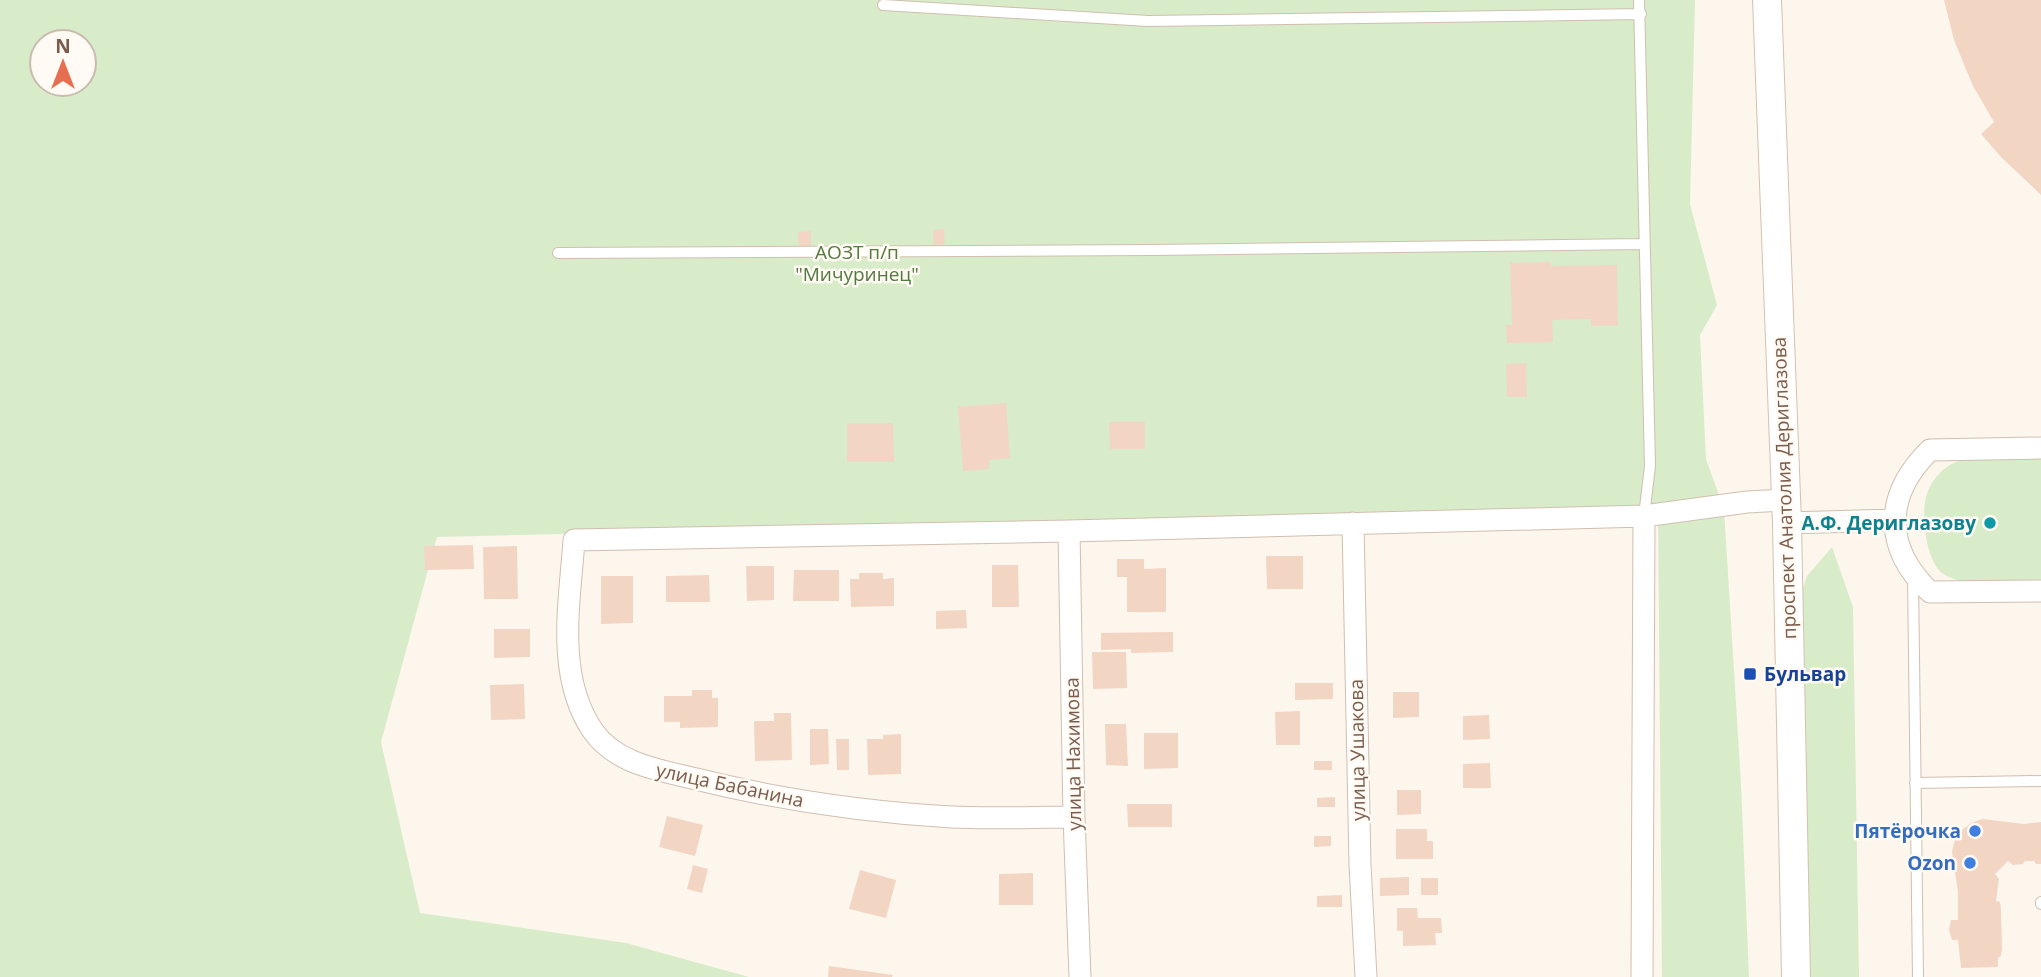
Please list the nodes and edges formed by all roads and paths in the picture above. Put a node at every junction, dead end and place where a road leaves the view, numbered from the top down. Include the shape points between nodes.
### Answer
1 (1639, 0) edge
2 (1767, 0) edge
3 (883, 5) dead end
4 (1641, 15) junction
5 (1644, 244) junction
6 (558, 253) dead end
7 (2041, 448) edge
8 (1786, 512) junction
9 (1644, 516) junction
10 (1895, 520) junction
11 (1353, 523) junction
12 (1069, 531) junction
13 (1913, 576) junction
14 (2041, 591) edge
15 (2041, 781) edge
16 (1915, 783) junction
17 (1074, 817) junction
18 (1080, 977) edge
19 (1366, 977) edge
20 (1642, 977) edge
21 (1796, 977) edge
22 (1918, 977) edge

1 - 4 lane
2 - 8 main road, проспект Анатолия Дериглазова
3 - 4 lane via 1148,21
4 - 5 lane
5 - 6 lane
5 - 9 lane via 1650,466
7 - 10 street via 1930,450 1901,488
8 - 9 street via 1747,502
8 - 10 street
8 - 21 main road, проспект Анатолия Дериглазова
9 - 11 street
9 - 20 street
10 - 13 street via 1900,553
11 - 12 street
11 - 19 street, улица Ушакова
12 - 17 street, улица Нахимова
12 - 17 street, улица Бабанина via 574,540 568,644 575,693 593,731 611,749 639,765 751,793 859,810 953,817
13 - 14 street via 1930,592
13 - 16 lane
15 - 16 lane
16 - 22 lane
17 - 18 street, улица Нахимова

